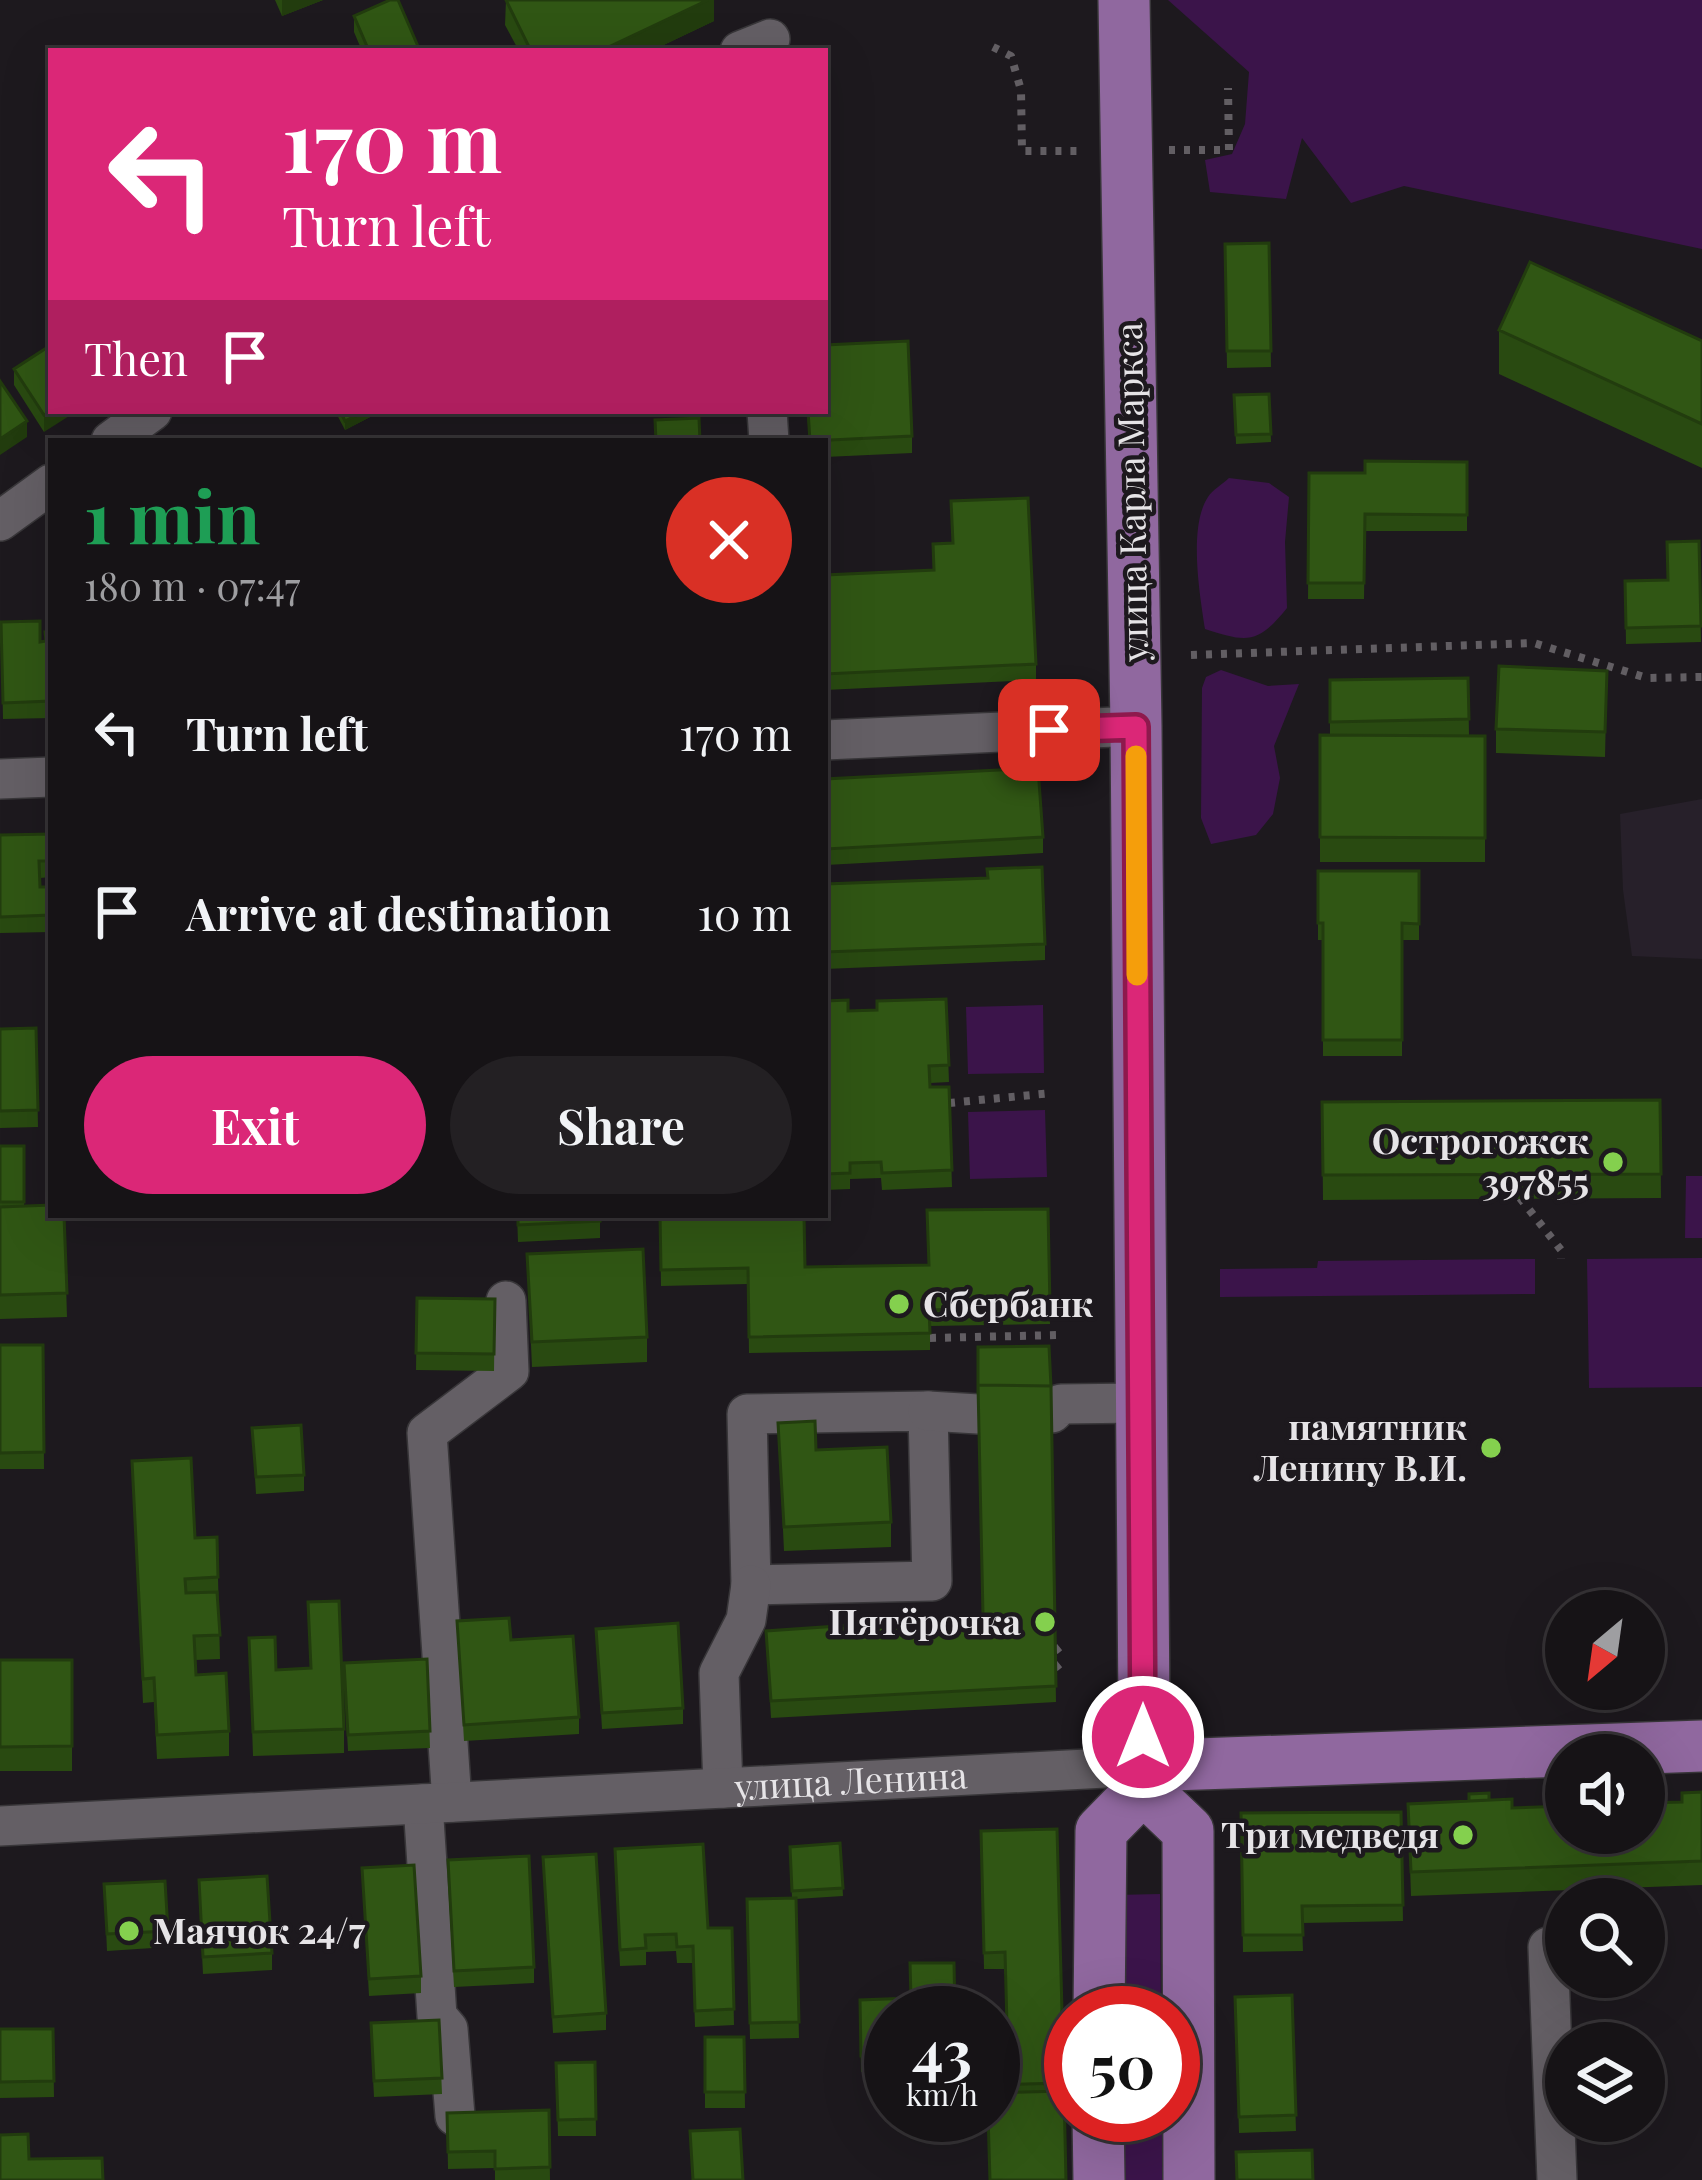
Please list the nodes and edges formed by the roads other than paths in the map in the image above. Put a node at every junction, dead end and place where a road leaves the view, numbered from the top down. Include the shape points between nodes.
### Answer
1 (1124, 0) edge
2 (148, 414) edge
3 (115, 438) edge
4 (48, 486) edge
5 (0, 521) edge
6 (1136, 727) junction
7 (828, 740) edge
8 (48, 777) edge
9 (0, 779) edge
10 (506, 1301) dead end
11 (1140, 1403) junction
12 (928, 1411) junction
13 (1052, 1413) edge
14 (978, 1414) edge
15 (751, 1585) junction
16 (1702, 1746) edge
17 (1143, 1777) junction
18 (723, 1788) junction
19 (437, 1803) junction
20 (0, 1826) edge
21 (1099, 1986) edge
22 (1551, 1998) edge
23 (454, 2116) edge
24 (1099, 2142) edge
25 (1099, 2180) edge
26 (1190, 2180) edge
27 (1557, 2180) edge

1 - 6 main road, улица Карла Маркса
2 - 3 street
4 - 5 street
6 - 7 street
6 - 11 main road, улица Карла Маркса
8 - 9 street
10 - 19 street via 509,1370 427,1433
11 - 13 street via 1061,1404
11 - 17 main road, улица Карла Маркса
12 - 14 street
12 - 15 street via 932,1581
12 - 15 street via 747,1414
15 - 18 street via 746,1620 719,1672
16 - 17 main road, улица Ленина
17 - 18 street, улица Ленина
17 - 21 main road via 1101,1831
17 - 26 main road via 1188,1831
18 - 19 street, улица Ленина
19 - 20 street, улица Ленина
19 - 23 street via 437,2016 448,2029
22 - 27 street
24 - 25 main road

